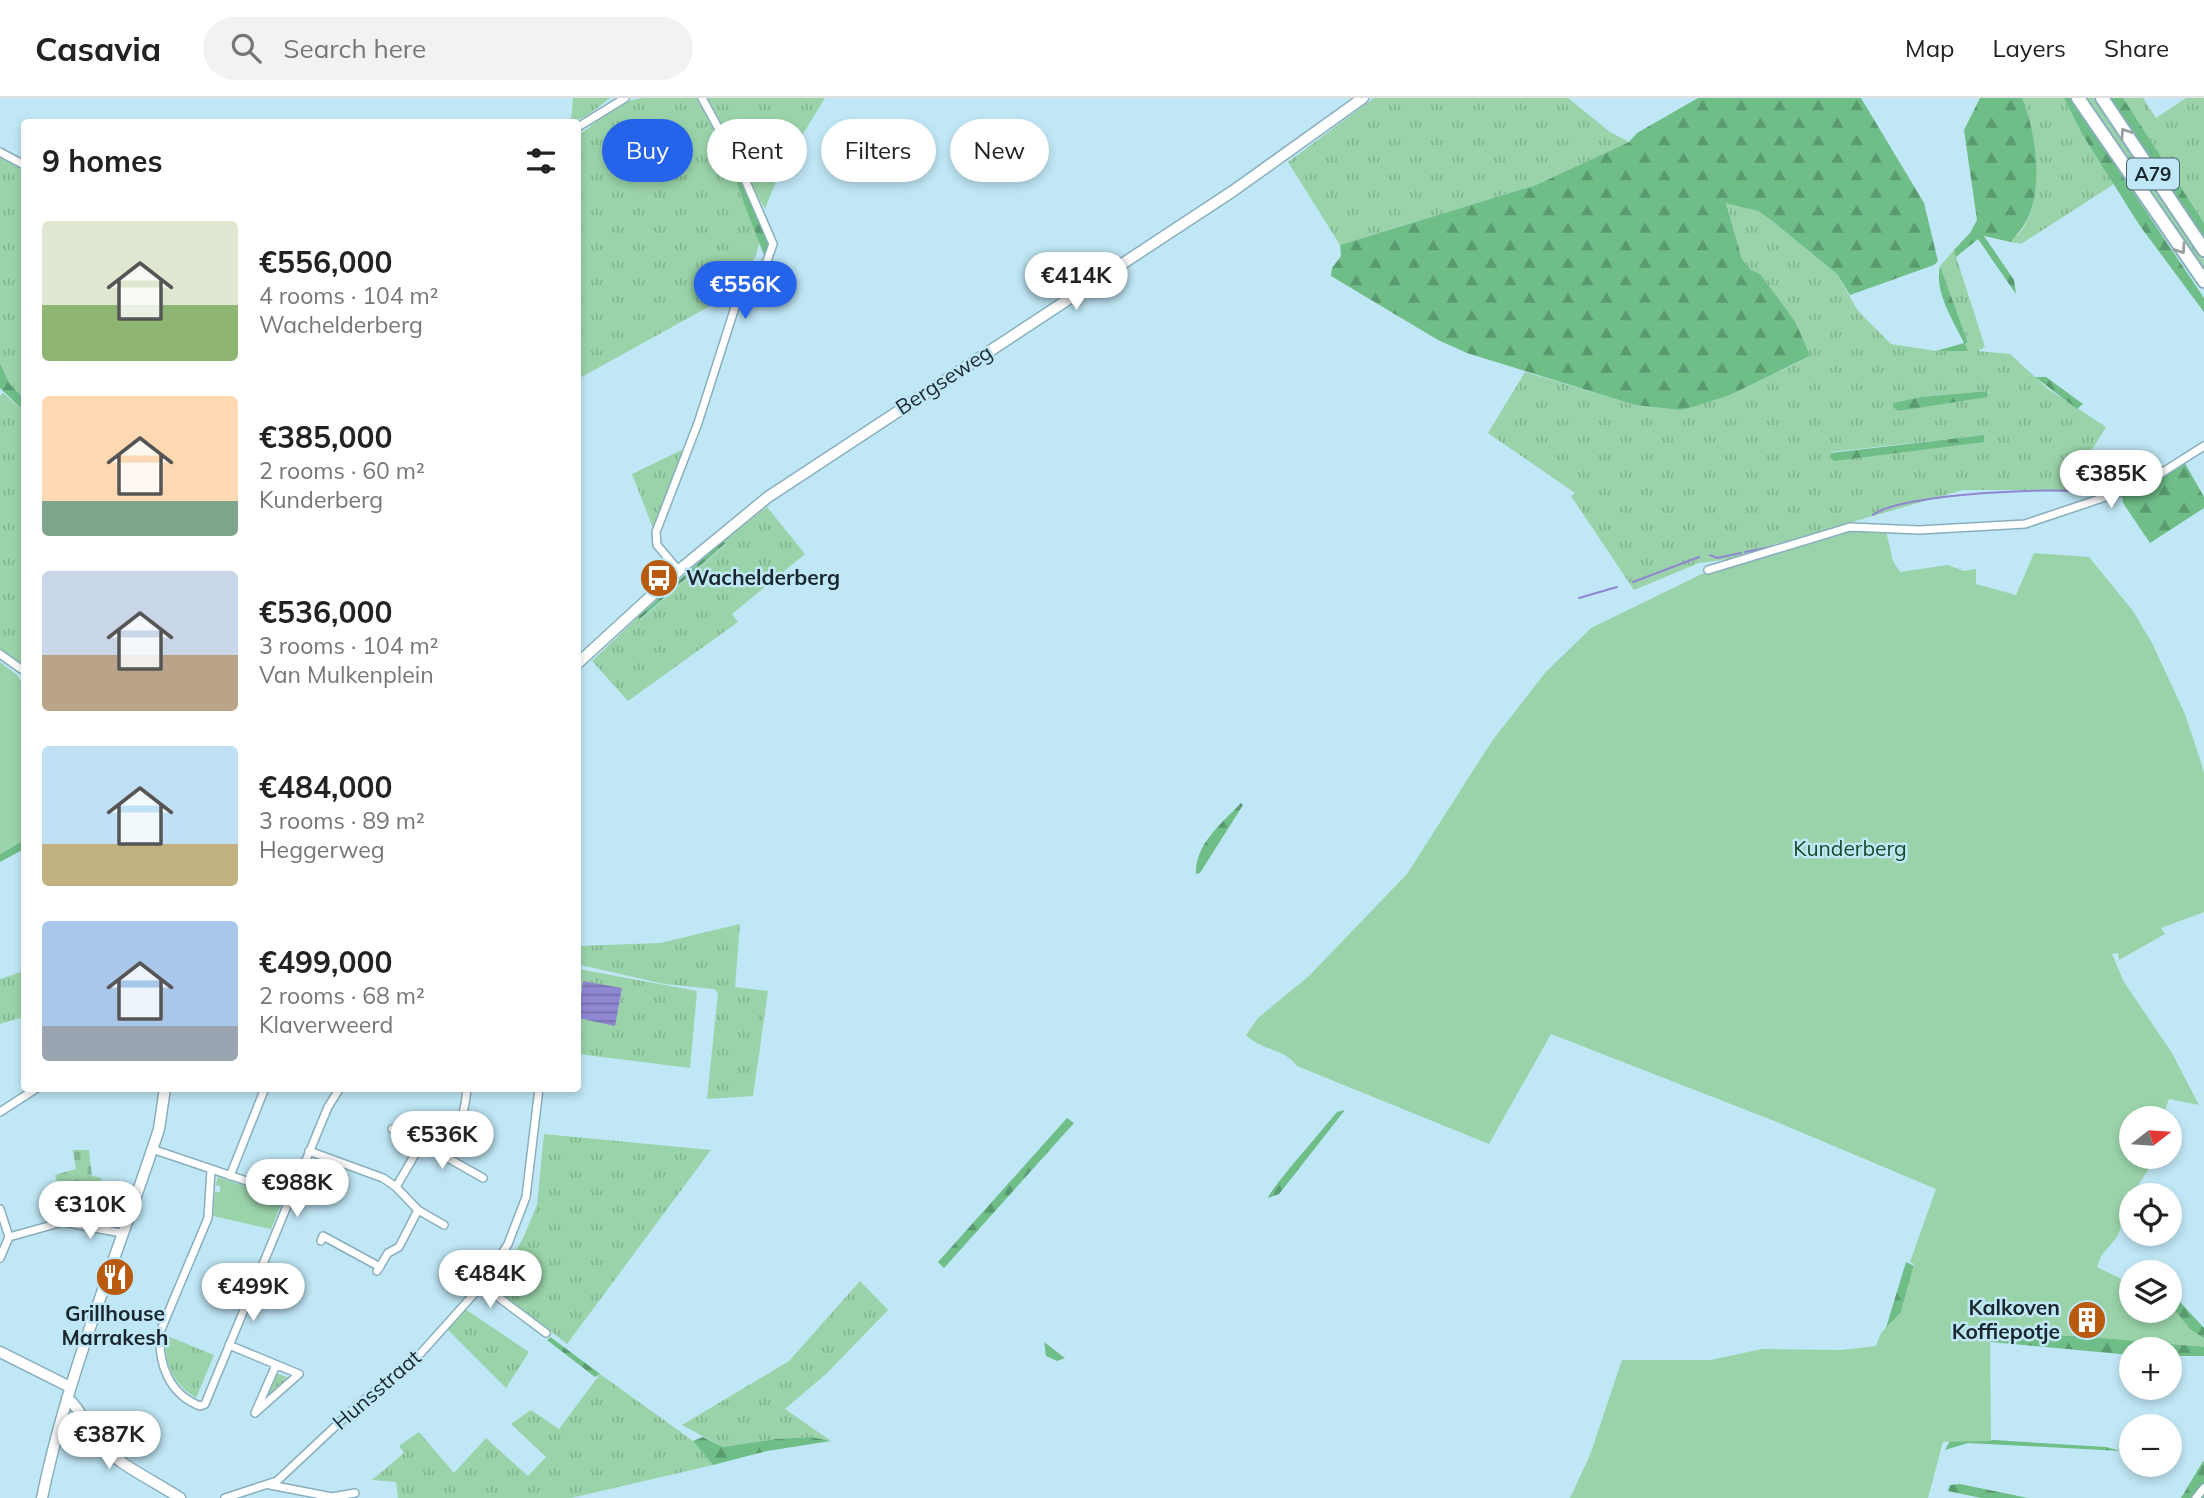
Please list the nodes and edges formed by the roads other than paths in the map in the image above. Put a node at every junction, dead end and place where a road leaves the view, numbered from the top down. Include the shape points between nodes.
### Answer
1 (625, 98) edge
2 (702, 98) edge
3 (1363, 98) edge
4 (2078, 98) edge
5 (2102, 98) edge
6 (581, 125) edge
7 (0, 152) edge
8 (21, 163) edge
9 (2204, 250) edge
10 (2204, 281) edge
11 (2204, 446) edge
12 (1708, 570) dead end
13 (679, 571) junction
14 (0, 654) edge
15 (581, 660) edge
16 (21, 669) edge
17 (31, 1092) edge
18 (164, 1092) edge
19 (263, 1092) edge
20 (337, 1092) edge
21 (466, 1092) edge
22 (540, 1092) edge
23 (0, 1112) edge
24 (459, 1123) junction
25 (392, 1129) dead end
26 (437, 1135) junction
27 (420, 1144) junction
28 (152, 1149) junction
29 (309, 1151) junction
30 (446, 1157) junction
31 (211, 1170) junction
32 (230, 1176) junction
33 (483, 1178) dead end
34 (396, 1186) junction
35 (290, 1196) junction
36 (0, 1209) edge
37 (418, 1210) junction
38 (444, 1225) dead end
39 (121, 1233) junction
40 (9, 1237) junction
41 (321, 1241) dead end
42 (0, 1258) edge
43 (482, 1285) junction
44 (546, 1333) dead end
45 (229, 1345) junction
46 (0, 1352) edge
47 (276, 1365) junction
48 (68, 1392) junction
49 (270, 1485) junction
50 (2204, 1488) edge
51 (355, 1493) dead end
52 (42, 1498) edge
53 (180, 1498) edge
54 (225, 1498) edge
55 (2196, 1498) edge

1 - 6 street
2 - 13 street via 740,168 773,244 767,261 737,301 696,430 656,532 657,545
3 - 13 street, Bergseweg via 1210,206 796,477
4 -> 10 highway, A79
9 -> 5 highway, A79
7 - 8 street
11 - 12 street via 2144,484 2025,524 1919,530 1850,527
13 - 15 street, Bergseweg
14 - 16 street
17 - 23 street
18 - 28 street
19 - 32 street
20 - 29 street
21 - 24 street
22 - 43 street, Hunsstraat via 524,1203 504,1251
24 - 26 street
24 - 30 street via 460,1137
25 - 27 street
26 - 27 street
26 - 30 street
27 - 34 street
28 - 31 street
28 - 39 street
29 - 34 street
29 - 35 street
30 - 33 street
31 - 32 street
31 - 45 street via 208,1218 160,1332 159,1345 164,1369 178,1392 200,1406 205,1404
32 - 35 street
34 - 37 street
35 - 45 street
36 - 40 street
37 - 38 street
37 - 41 street via 399,1247 388,1253 379,1269 323,1236
39 - 40 street via 63,1222
39 - 48 street
40 - 42 street
43 - 44 street
43 - 49 street, Hunsstraat via 425,1349
45 - 47 street
46 - 48 street
47 - 47 street via 299,1374 255,1413 266,1389
48 - 52 street
48 - 53 street via 102,1446
49 - 51 street via 332,1497
49 - 54 street, Hunsstraat
50 - 55 street

